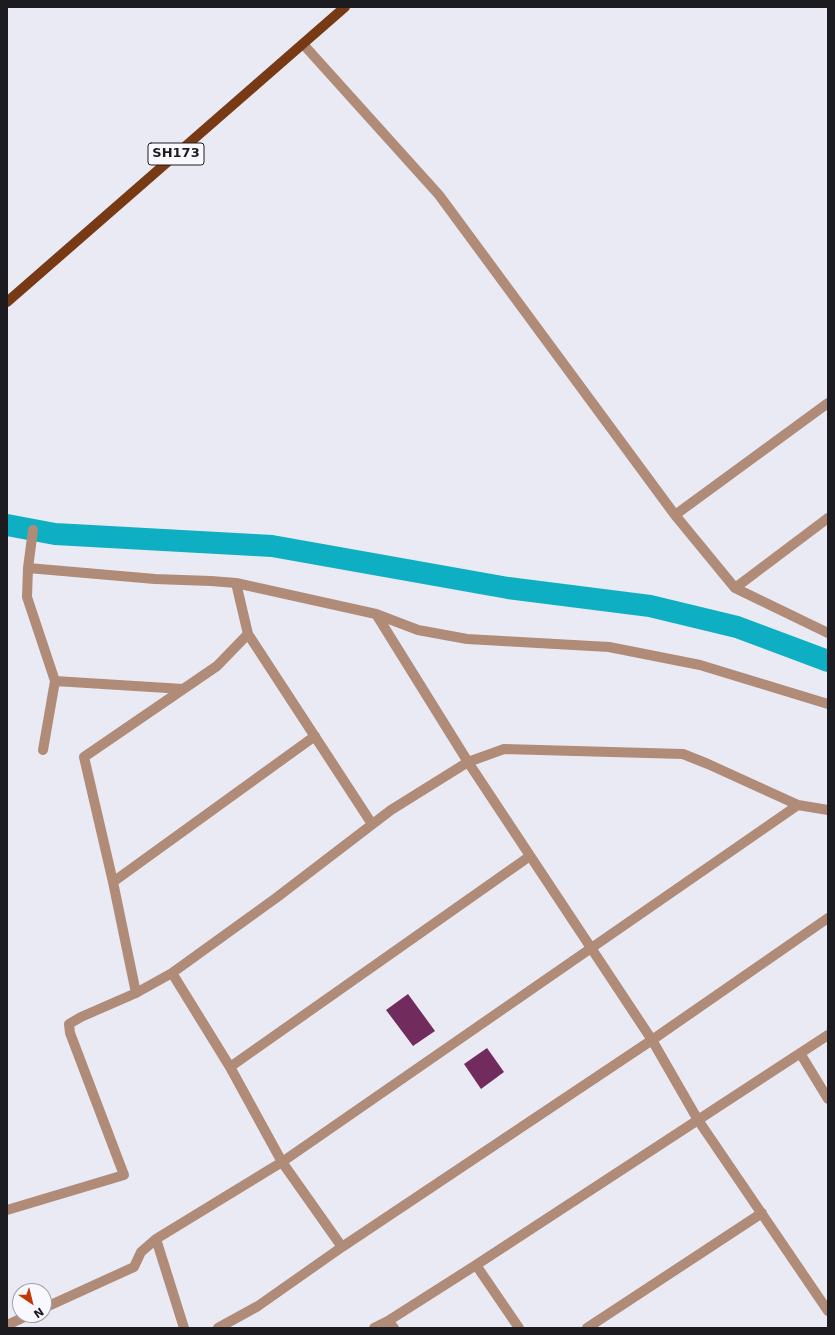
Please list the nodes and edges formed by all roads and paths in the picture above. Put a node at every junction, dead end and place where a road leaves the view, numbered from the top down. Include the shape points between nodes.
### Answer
1 (345, 7) edge
2 (303, 44) junction
3 (7, 302) edge
4 (828, 403) edge
5 (675, 515) junction
6 (828, 518) edge
7 (33, 530) dead end
8 (28, 568) junction
9 (236, 583) junction
10 (735, 588) junction
11 (376, 614) junction
12 (828, 633) edge
13 (248, 634) junction
14 (56, 681) junction
15 (183, 689) junction
16 (828, 704) edge
17 (315, 736) junction
18 (43, 750) dead end
19 (468, 762) junction
20 (798, 805) junction
21 (828, 810) edge
22 (372, 824) junction
23 (530, 856) junction
24 (113, 882) junction
25 (828, 918) edge
26 (591, 947) junction
27 (172, 973) junction
28 (136, 993) junction
29 (828, 1035) edge
30 (652, 1040) junction
31 (800, 1053) junction
32 (230, 1067) junction
33 (828, 1099) edge
34 (698, 1120) junction
35 (282, 1162) junction
36 (7, 1210) edge
37 (762, 1214) junction
38 (156, 1239) junction
39 (342, 1247) junction
40 (476, 1265) junction
41 (52, 1304) edge
42 (828, 1311) edge
43 (391, 1324) edge
44 (184, 1328) edge
45 (218, 1328) edge
46 (374, 1328) edge
47 (519, 1328) edge
48 (587, 1328) edge

1 - 2 main road, SH173
2 - 3 main road, SH173
2 - 5 street via 439,195
4 - 5 street
5 - 10 street
6 - 10 street
7 - 8 street
8 - 9 street
8 - 14 street via 27,597
9 - 11 street
9 - 13 street
10 - 12 street
11 - 16 street via 418,630 467,639 609,647 700,665
11 - 19 street
13 - 15 street via 217,666
13 - 17 street
14 - 15 street
14 - 18 street
15 - 24 street via 84,757
17 - 22 street
17 - 24 street
19 - 20 street via 504,749 683,754
19 - 22 street
19 - 23 street
20 - 21 street
20 - 26 street
22 - 27 street via 259,911
23 - 26 street
23 - 32 street
24 - 28 street
25 - 30 street
26 - 30 street
26 - 35 street
27 - 28 street
27 - 32 street
28 - 36 street via 69,1024 70,1033 124,1175
29 - 31 street
30 - 34 street
30 - 39 street
31 - 33 street
31 - 34 street
32 - 35 street
34 - 37 street
34 - 40 street
35 - 38 street
35 - 39 street
37 - 42 street
37 - 48 street
38 - 41 street via 141,1252 134,1267
38 - 44 street
39 - 45 street via 258,1306
40 - 43 street
40 - 47 street
43 - 46 street

